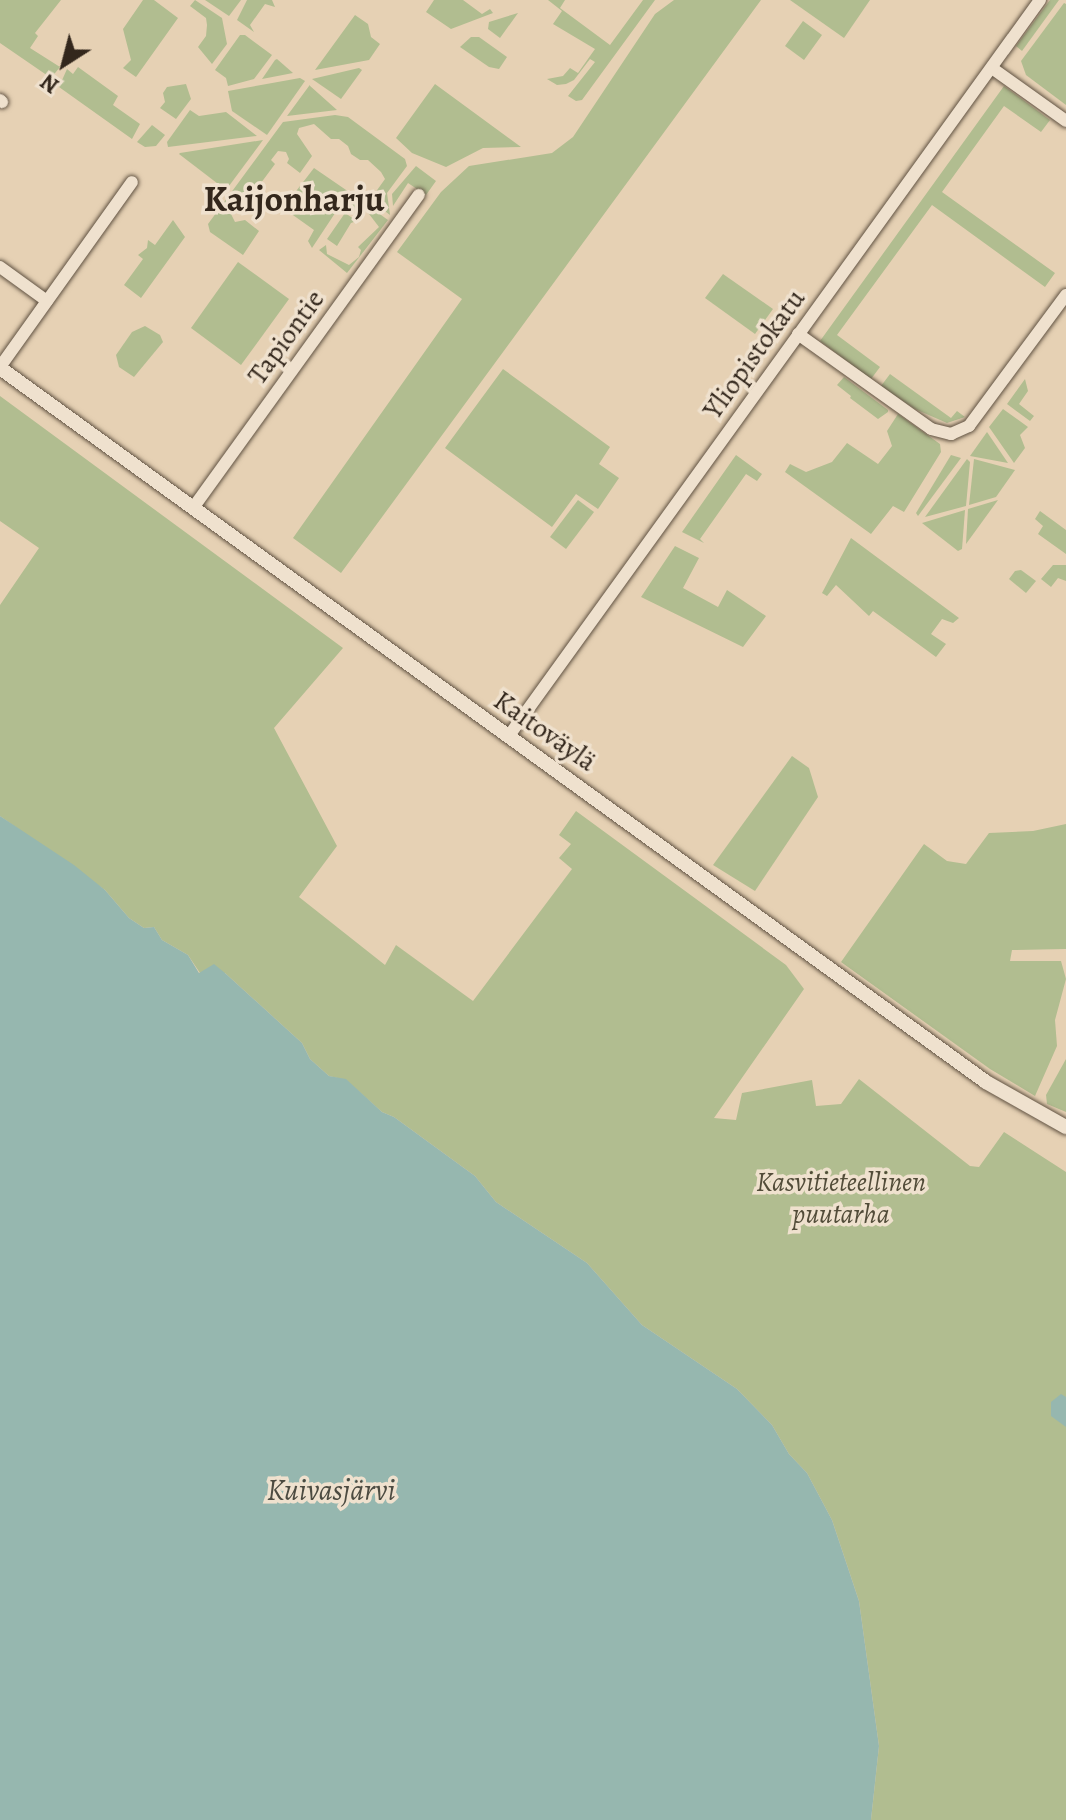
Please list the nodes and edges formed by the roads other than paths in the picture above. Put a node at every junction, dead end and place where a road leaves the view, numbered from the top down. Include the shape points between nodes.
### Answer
1 (1040, 0) edge
2 (992, 68) junction
3 (1066, 121) edge
4 (132, 182) dead end
5 (419, 195) dead end
6 (0, 267) edge
7 (1066, 295) edge
8 (47, 301) junction
9 (798, 334) junction
10 (0, 368) edge
11 (193, 508) junction
12 (508, 737) junction
13 (1066, 1127) edge

1 - 2 street, Yliopistokatu
2 - 3 street
2 - 9 street, Yliopistokatu
4 - 8 street
5 - 11 street, Tapiontie
6 - 8 street
7 - 9 street via 969,426 951,434 931,429
8 - 10 street
9 - 12 street, Yliopistokatu
10 - 11 street, Kaitoväylä
11 - 12 street, Kaitoväylä
12 - 13 street, Kaitoväylä via 986,1082

